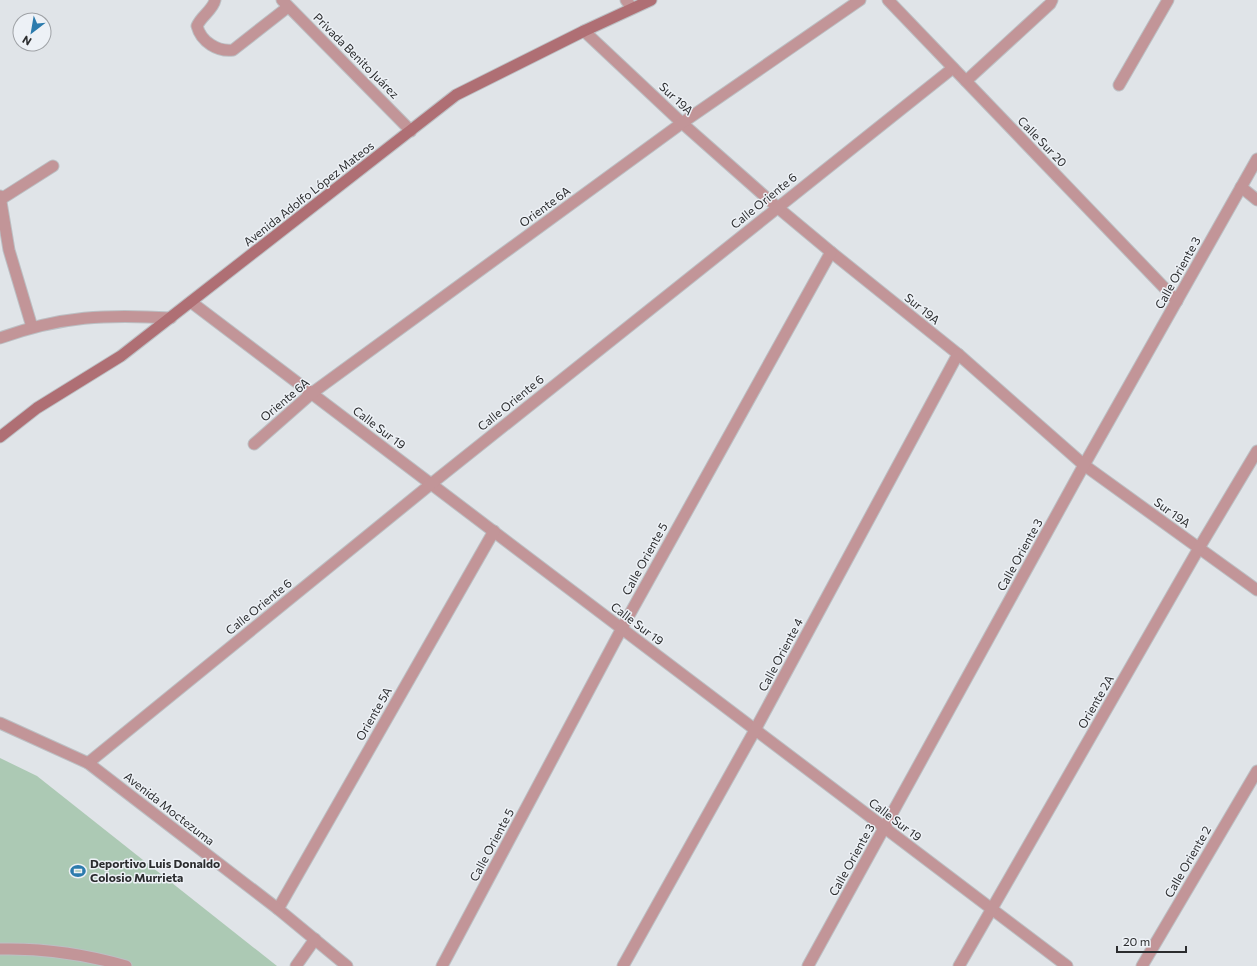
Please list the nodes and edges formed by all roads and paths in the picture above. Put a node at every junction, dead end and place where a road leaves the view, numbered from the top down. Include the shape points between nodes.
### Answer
1 (215, 0) edge
2 (651, 0) edge
3 (860, 0) edge
4 (888, 0) edge
5 (1052, 0) edge
6 (1168, 0) edge
7 (285, 3) edge
8 (629, 4) edge
9 (584, 31) junction
10 (953, 68) junction
11 (966, 81) junction
12 (1119, 85) dead end
13 (682, 123) junction
14 (411, 130) junction
15 (1257, 159) edge
16 (53, 166) dead end
17 (1241, 187) junction
18 (0, 196) edge
19 (0, 199) edge
20 (1257, 200) edge
21 (777, 207) junction
22 (831, 252) junction
23 (1177, 301) junction
24 (191, 302) junction
25 (171, 318) junction
26 (32, 327) junction
27 (0, 338) edge
28 (958, 354) junction
29 (312, 393) junction
30 (0, 437) edge
31 (254, 444) dead end
32 (1257, 451) edge
33 (1084, 465) junction
34 (431, 484) junction
35 (494, 531) junction
36 (1199, 548) junction
37 (1257, 590) edge
38 (622, 628) junction
39 (0, 723) edge
40 (755, 730) junction
41 (88, 763) junction
42 (1257, 771) edge
43 (885, 828) junction
44 (278, 909) junction
45 (992, 909) junction
46 (315, 939) junction
47 (0, 949) edge
48 (126, 966) edge
49 (296, 966) edge
50 (347, 966) edge
51 (442, 966) edge
52 (624, 966) edge
53 (808, 966) edge
54 (959, 966) edge
55 (1067, 966) edge
56 (1142, 966) edge

1 - 7 street via 214,5 200,18 197,26 198,31 214,47 223,51 234,50
2 - 8 main road, Avenida Adolfo López Mateos
3 - 13 street, Oriente 6A
4 - 10 street, Calle Sur 20
5 - 11 street
6 - 12 street
7 - 14 street, Privada Benito Juárez
8 - 9 main road, Avenida Adolfo López Mateos
9 - 13 street, Sur 19A
9 - 14 main road, Avenida Adolfo López Mateos via 456,95
10 - 11 street, Calle Sur 20
10 - 21 street, Calle Oriente 6
11 - 23 street, Calle Sur 20
13 - 21 street, Sur 19A
13 - 29 street, Oriente 6A
14 - 24 main road, Avenida Adolfo López Mateos
15 - 17 street, Calle Oriente 3
16 - 19 street
17 - 20 street
17 - 23 street, Calle Oriente 3
18 - 19 street
19 - 26 street via 9,250
21 - 22 street, Sur 19A
21 - 34 street, Calle Oriente 6
22 - 28 street, Sur 19A
22 - 38 street, Calle Oriente 5
23 - 33 street, Calle Oriente 3
24 - 25 main road, Avenida Adolfo López Mateos
24 - 29 street, Calle Sur 19
25 - 26 street via 123,315 77,318
25 - 30 main road, Avenida Adolfo López Mateos via 121,356 37,408
26 - 27 street
28 - 33 street, Sur 19A
28 - 40 street, Calle Oriente 4
29 - 31 street, Oriente 6A
29 - 34 street, Calle Sur 19
32 - 36 street, Oriente 2A
33 - 36 street, Sur 19A
33 - 43 street, Calle Oriente 3
34 - 35 street, Calle Sur 19
34 - 41 street, Calle Oriente 6
35 - 38 street, Calle Sur 19
35 - 44 street, Oriente 5A
36 - 37 street, Sur 19A
36 - 45 street, Oriente 2A
38 - 40 street, Calle Sur 19
38 - 51 street, Calle Oriente 5
39 - 41 street, Avenida Moctezuma
40 - 43 street, Calle Sur 19
40 - 52 street, Calle Oriente 4
41 - 44 street, Avenida Moctezuma
42 - 56 street, Calle Oriente 2
43 - 45 street, Calle Sur 19
43 - 53 street, Calle Oriente 3
44 - 46 street, Avenida Moctezuma
45 - 54 street, Oriente 2A
45 - 55 street, Calle Sur 19
46 - 49 street
46 - 50 street, Avenida Moctezuma
47 - 48 street via 60,951

